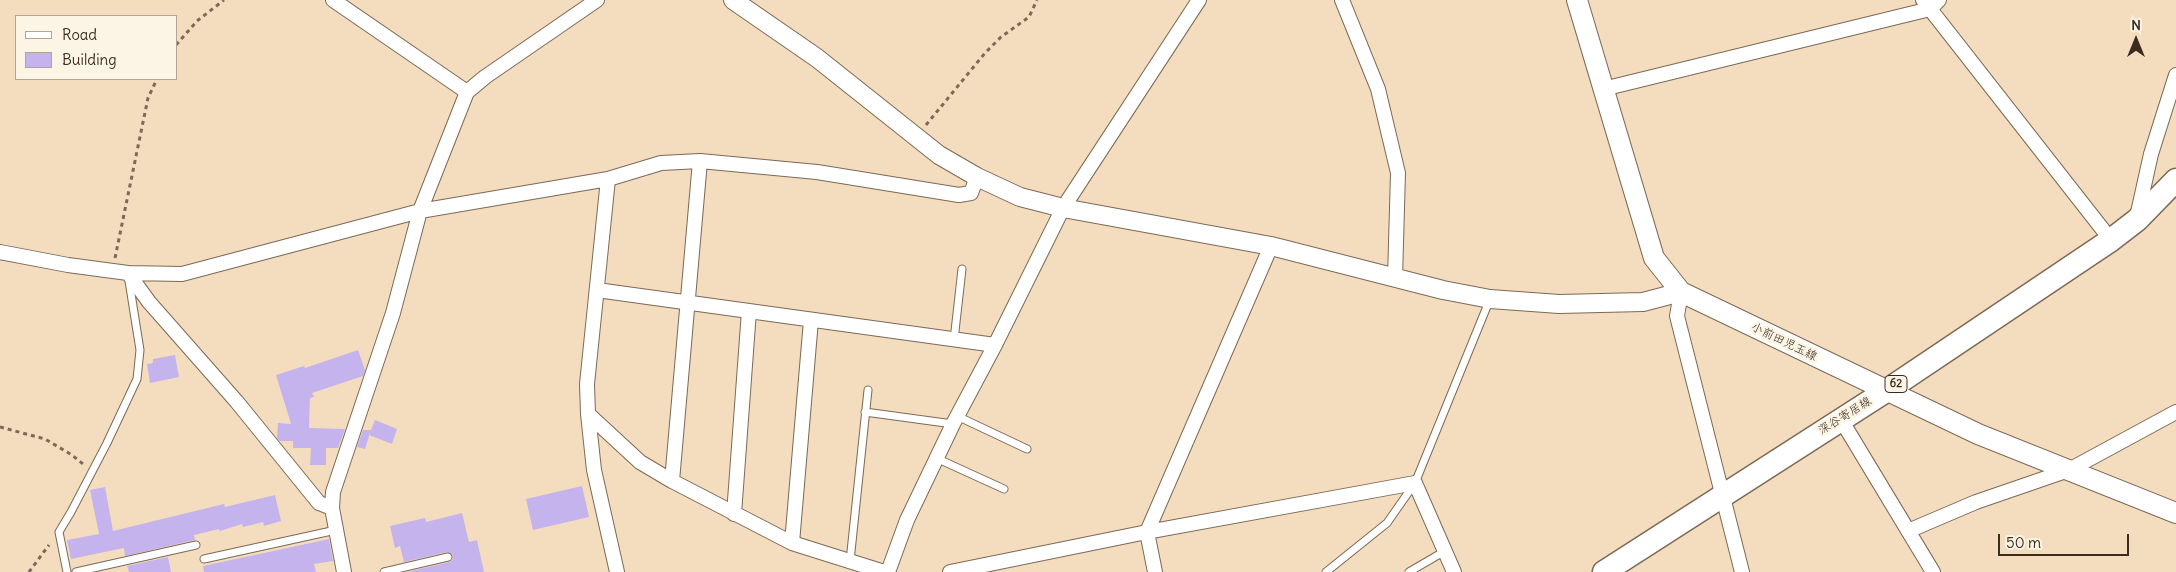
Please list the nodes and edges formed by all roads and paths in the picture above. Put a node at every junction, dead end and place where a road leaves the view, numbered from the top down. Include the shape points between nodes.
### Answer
1 (224, 0) edge
2 (333, 0) edge
3 (597, 0) edge
4 (733, 0) edge
5 (1037, 0) edge
6 (1199, 0) edge
7 (1342, 0) edge
8 (1576, 0) edge
9 (1931, 3) edge
10 (178, 43) edge
11 (2176, 75) edge
12 (157, 80) edge
13 (1603, 89) junction
14 (467, 92) junction
15 (916, 137) junction
16 (700, 161) junction
17 (977, 177) junction
18 (608, 178) junction
19 (2176, 180) edge
20 (1063, 208) junction
21 (420, 211) junction
22 (2137, 220) junction
23 (2111, 240) junction
24 (1271, 246) junction
25 (0, 252) edge
26 (962, 269) dead end
27 (112, 270) junction
28 (128, 273) junction
29 (1395, 278) junction
30 (597, 290) junction
31 (1681, 292) junction
32 (1490, 299) junction
33 (688, 303) junction
34 (748, 312) junction
35 (811, 320) junction
36 (954, 340) junction
37 (995, 346) junction
38 (868, 390) dead end
39 (1886, 391) junction
40 (865, 412) junction
41 (2176, 412) edge
42 (588, 414) junction
43 (1840, 418) junction
44 (955, 420) junction
45 (0, 427) edge
46 (1027, 449) dead end
47 (936, 458) junction
48 (2069, 470) junction
49 (91, 471) junction
50 (672, 481) junction
51 (1415, 483) junction
52 (1004, 489) dead end
53 (1723, 495) junction
54 (332, 508) junction
55 (2176, 513) edge
56 (734, 514) junction
57 (336, 530) junction
58 (1908, 531) junction
59 (59, 532) junction
60 (1147, 532) junction
61 (792, 543) junction
62 (196, 545) dead end
63 (1445, 551) junction
64 (448, 557) dead end
65 (204, 559) dead end
66 (850, 561) junction
67 (29, 572) edge
68 (67, 572) edge
69 (76, 572) edge
70 (344, 572) edge
71 (384, 572) edge
72 (617, 572) edge
73 (886, 572) edge
74 (950, 572) edge
75 (1155, 572) edge
76 (1326, 572) edge
77 (1409, 572) edge
78 (1454, 572) edge
79 (1604, 572) edge
80 (1742, 572) edge
81 (1933, 572) edge

1 - 10 path via 197,21
2 - 14 street
3 - 14 street
4 - 15 street via 817,58
5 - 15 path via 1029,16 1000,37 985,53
6 - 20 street
7 - 29 street via 1378,89 1398,173
8 - 13 main road, 小前田児玉線
9 - 13 street
9 - 23 street
11 - 22 street via 2152,154
12 - 27 path via 148,98
13 - 31 main road, 小前田児玉線 via 1654,258
14 - 21 street
15 - 17 street
16 - 17 street via 817,172 958,195 970,193
16 - 18 street via 662,163
16 - 33 street
17 - 20 street via 1020,197
18 - 21 street
18 - 30 street
19 - 22 main road, 深谷寄居線 / 62
20 - 24 street
20 - 37 street
21 - 28 street via 182,274
21 - 54 street via 394,314 333,492
22 - 23 main road, 深谷寄居線 / 62
23 - 39 main road, 深谷寄居線 / 62
24 - 29 street
24 - 60 street
25 - 27 street
26 - 36 lane
27 - 28 street
28 - 49 lane via 140,350 137,379
28 - 54 street via 319,503
29 - 32 street
30 - 33 street
30 - 42 street via 587,384
31 - 32 street via 1644,302 1559,304
31 - 39 main road, 小前田児玉線
31 - 53 street via 1677,316
32 - 51 lane
33 - 34 street
33 - 50 street
34 - 35 street
34 - 56 street
35 - 36 street
35 - 61 street
36 - 37 street
37 - 44 street
38 - 40 lane
39 - 43 main road, 深谷寄居線 / 62
39 - 48 main road, 小前田児玉線 via 1978,434
40 - 44 lane
40 - 66 lane
41 - 48 street
42 - 50 street via 640,462
42 - 72 street via 594,470
43 - 53 main road, 深谷寄居線 / 62
43 - 58 street
44 - 46 lane
44 - 47 street
45 - 49 path via 45,440 72,455
47 - 52 lane
47 - 73 street
48 - 55 main road, 小前田児玉線
48 - 58 street via 1976,502
49 - 59 lane
50 - 56 street
51 - 60 street
51 - 63 street
51 - 76 lane via 1388,523
53 - 79 main road, 深谷寄居線 / 62
53 - 80 street
54 - 57 street
56 - 61 street
57 - 65 lane
57 - 70 street
58 - 81 street
59 - 67 path
59 - 68 lane
60 - 74 street
60 - 75 street
61 - 66 street
62 - 69 lane
63 - 77 lane
63 - 78 street
64 - 71 lane
66 - 73 street

